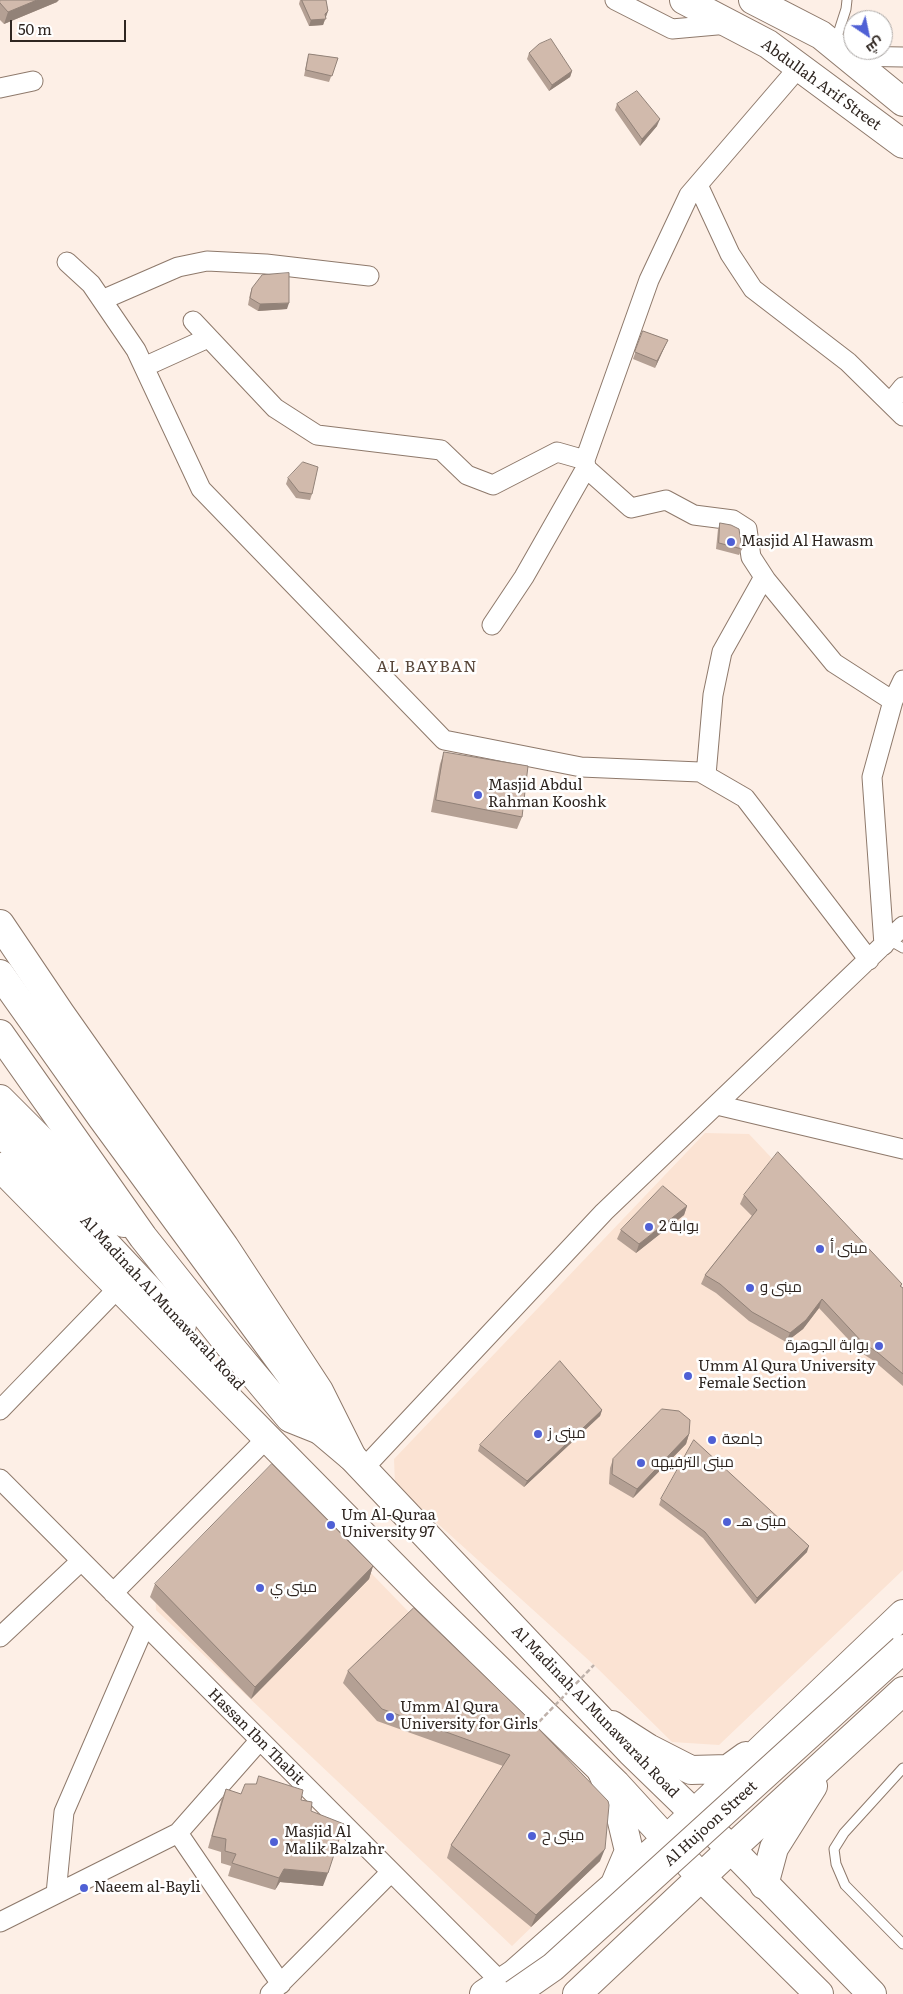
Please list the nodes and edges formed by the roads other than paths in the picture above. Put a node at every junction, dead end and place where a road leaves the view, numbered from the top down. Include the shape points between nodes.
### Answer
1 (615, 0) edge
2 (684, 0) edge
3 (753, 0) edge
4 (847, 0) edge
5 (728, 24) junction
6 (840, 51) junction
7 (903, 58) edge
8 (799, 67) junction
9 (33, 81) dead end
10 (0, 88) edge
11 (898, 98) edge
12 (903, 144) edge
13 (698, 185) junction
14 (67, 262) dead end
15 (369, 276) dead end
16 (102, 300) junction
17 (193, 321) dead end
18 (208, 338) junction
19 (144, 367) junction
20 (903, 387) edge
21 (896, 410) edge
22 (585, 464) junction
23 (764, 577) junction
24 (492, 625) dead end
25 (903, 680) edge
26 (893, 701) junction
27 (706, 775) junction
28 (0, 924) edge
29 (903, 926) edge
30 (892, 944) edge
31 (869, 960) junction
32 (0, 974) edge
33 (0, 1034) edge
34 (0, 1099) edge
35 (717, 1105) junction
36 (0, 1131) edge
37 (903, 1149) edge
38 (0, 1167) edge
39 (119, 1287) junction
40 (0, 1410) edge
41 (320, 1430) junction
42 (267, 1438) junction
43 (358, 1463) junction
44 (0, 1479) edge
45 (312, 1484) junction
46 (81, 1561) junction
47 (113, 1593) junction
48 (903, 1614) edge
49 (146, 1625) junction
50 (0, 1637) edge
51 (903, 1649) edge
52 (903, 1671) edge
53 (903, 1691) edge
54 (600, 1718) junction
55 (780, 1732) junction
56 (260, 1740) junction
57 (832, 1756) junction
58 (903, 1768) edge
59 (600, 1769) junction
60 (694, 1814) junction
61 (178, 1833) junction
62 (666, 1840) junction
63 (730, 1849) junction
64 (391, 1872) junction
65 (701, 1877) junction
66 (764, 1885) junction
67 (613, 1888) junction
68 (56, 1894) junction
69 (0, 1922) edge
70 (903, 1944) edge
71 (275, 1989) edge
72 (503, 1991) edge
73 (548, 1994) edge
74 (577, 1994) edge
75 (819, 1994) edge
76 (872, 1994) edge

1 - 5 street via 672,29
2 - 5 main road, Abdullah Arif Street
3 - 6 main road via 821,35
4 - 6 lane
5 - 8 main road, Abdullah Arif Street via 768,44
6 - 7 street
6 - 11 main road
8 - 12 main road, Abdullah Arif Street
8 - 13 street
9 - 10 street
13 - 21 street via 730,254 753,289 848,362
13 - 22 street via 689,195 649,280
14 - 16 street via 91,284
15 - 16 street via 207,261 178,267
16 - 19 street
17 - 18 street
18 - 19 street
18 - 22 street via 275,408 316,435 441,450 467,474 494,485 557,452
19 - 27 street via 201,489 444,740 581,767 700,772
20 - 21 street
22 - 23 street via 604,486 631,508 666,500 694,515 732,520 747,529 751,557
22 - 24 street via 524,577
23 - 26 street via 834,663
23 - 27 street via 722,652 713,695
25 - 26 street
26 - 30 street via 872,777
27 - 31 street via 745,798
28 - 43 main road via 224,1246 319,1391
29 - 30 street
30 - 31 street
31 - 35 street
32 - 41 main road via 309,1400
33 - 41 main road via 143,1237 229,1345 290,1418
34 - 41 main road via 124,1223
35 - 37 street
35 - 43 street via 604,1212
36 - 45 main road, Al Madinah Al Munawarah Road via 291,1441
38 - 39 main road, Al Madinah Al Munawarah Road
39 - 40 street
39 - 42 main road, Al Madinah Al Munawarah Road
41 - 43 main road, Al Madinah Al Munawarah Road
42 - 45 main road, Al Madinah Al Munawarah Road
42 - 47 street
43 - 54 main road, Al Madinah Al Munawarah Road
44 - 46 street, Hassan Ibn Thabit
45 - 59 main road, Al Madinah Al Munawarah Road
46 - 47 street, Hassan Ibn Thabit
46 - 50 street
47 - 49 street, Hassan Ibn Thabit
48 - 55 main road
49 - 56 street, Hassan Ibn Thabit
49 - 68 street via 64,1812
51 - 72 main road, Al Hujoon Street, bridge via 553,1967
52 - 73 main road, Al Hujoon Street
53 - 57 main road
54 - 55 main road via 691,1770 728,1769
54 - 60 main road, Al Madinah Al Munawarah Road
55 - 60 main road
56 - 61 street
56 - 64 street, Hassan Ibn Thabit
57 - 63 main road
57 - 66 main road via 774,1848
58 - 70 lane via 834,1848 836,1864 845,1885
59 - 62 main road, Al Madinah Al Munawarah Road
59 - 67 main road via 619,1809 629,1851
60 - 62 main road
60 - 63 main road, Al Madinah Al Munawarah Road
61 - 68 street
61 - 71 street
62 - 65 main road, Al Madinah Al Munawarah Road
62 - 67 main road
63 - 65 main road
63 - 66 main road, Al Madinah Al Munawarah Road
64 - 71 street
64 - 72 street, Hassan Ibn Thabit
65 - 74 main road
65 - 75 main road, Al Madinah Al Munawarah Road
66 - 76 main road, Al Madinah Al Munawarah Road
67 - 72 main road via 514,1974
68 - 69 street

